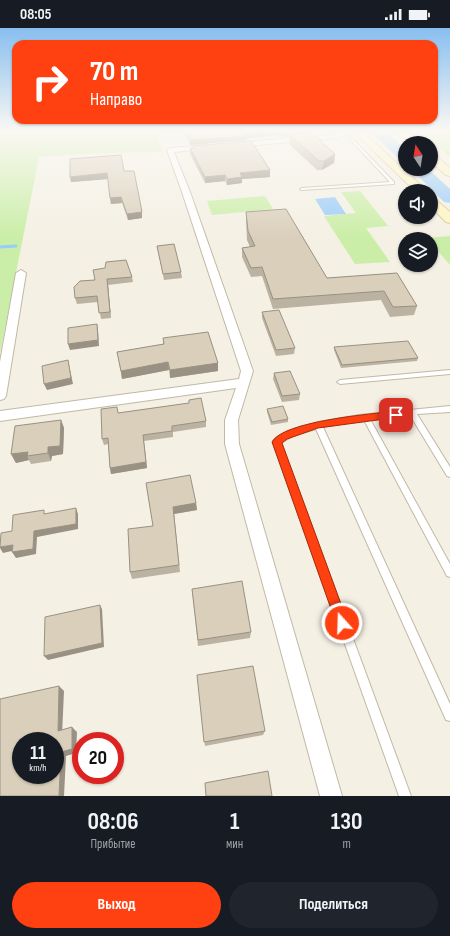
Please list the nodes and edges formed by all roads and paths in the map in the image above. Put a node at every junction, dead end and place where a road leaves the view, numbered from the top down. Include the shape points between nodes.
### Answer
1 (176, 167) edge
2 (378, 167) edge
3 (395, 167) edge
4 (413, 184) edge
5 (302, 189) dead end
6 (438, 208) edge
7 (450, 219) edge
8 (21, 273) dead end
9 (450, 372) edge
10 (340, 382) dead end
11 (244, 383) junction
12 (0, 396) edge
13 (450, 409) edge
14 (412, 413) junction
15 (0, 416) edge
16 (366, 418) junction
17 (318, 425) junction
18 (450, 474) edge
19 (450, 573) edge
20 (450, 716) edge
21 (331, 796) edge
22 (406, 796) edge

1 - 11 street via 247,371
2 - 5 lane via 393,183
3 - 4 street
6 - 7 street
8 - 12 street
9 - 10 lane
11 - 15 street
11 - 21 street via 230,421 229,432
13 - 14 lane
14 - 16 lane
14 - 18 lane
16 - 17 lane
16 - 19 lane
17 - 20 lane
17 - 22 lane via 283,436 276,442 278,451

